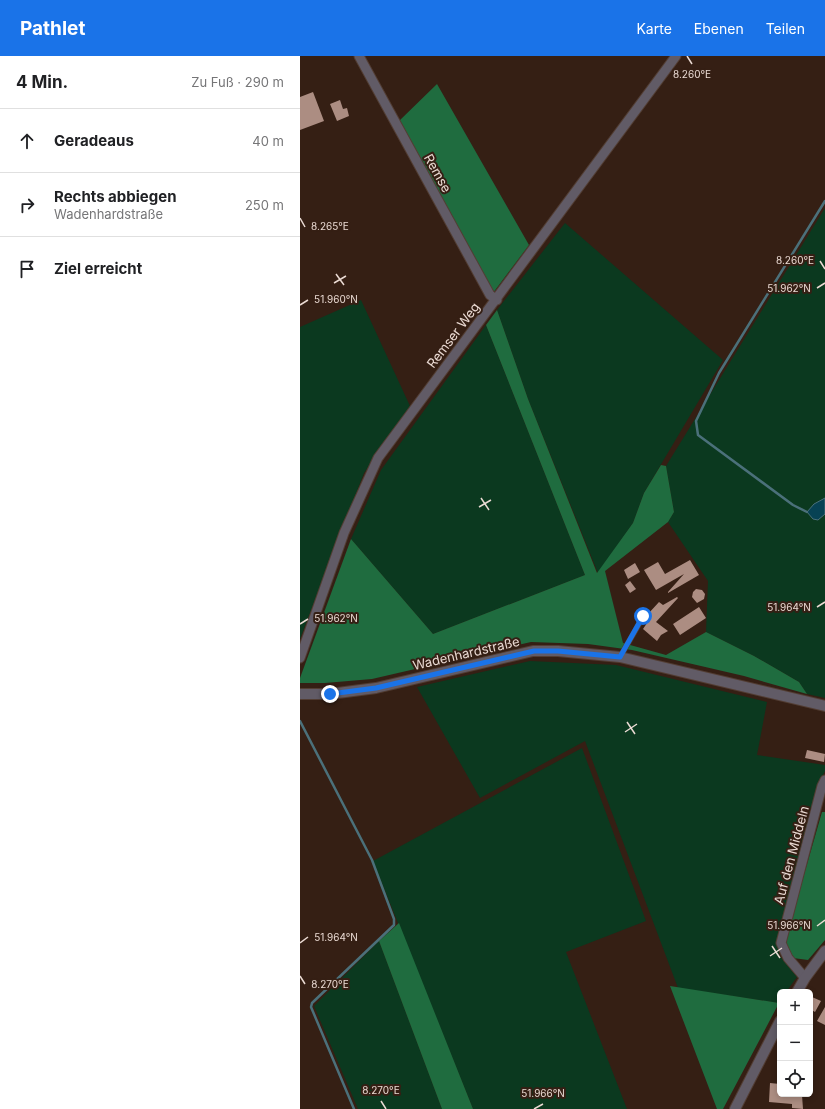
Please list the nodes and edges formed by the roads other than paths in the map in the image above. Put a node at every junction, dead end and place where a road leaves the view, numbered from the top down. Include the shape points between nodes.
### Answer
1 (359, 56) edge
2 (676, 56) edge
3 (497, 300) junction
4 (643, 616) dead end
5 (620, 657) junction
6 (300, 658) edge
7 (300, 694) edge
8 (825, 706) edge
9 (825, 780) edge
10 (825, 952) edge
11 (805, 978) junction
12 (799, 989) edge
13 (778, 1025) edge
14 (735, 1109) edge

1 - 3 street, Remse via 490,295
2 - 3 street, Remser Weg
3 - 6 street, Remser Weg via 378,458 344,534
4 - 5 lane
5 - 7 street, Wadenhardstraße via 534,651 376,688 330,694
5 - 8 street, Wadenhardstraße
9 - 11 street, Auf den Middeln via 781,943 788,958
10 - 11 street
11 - 12 street
13 - 14 street

